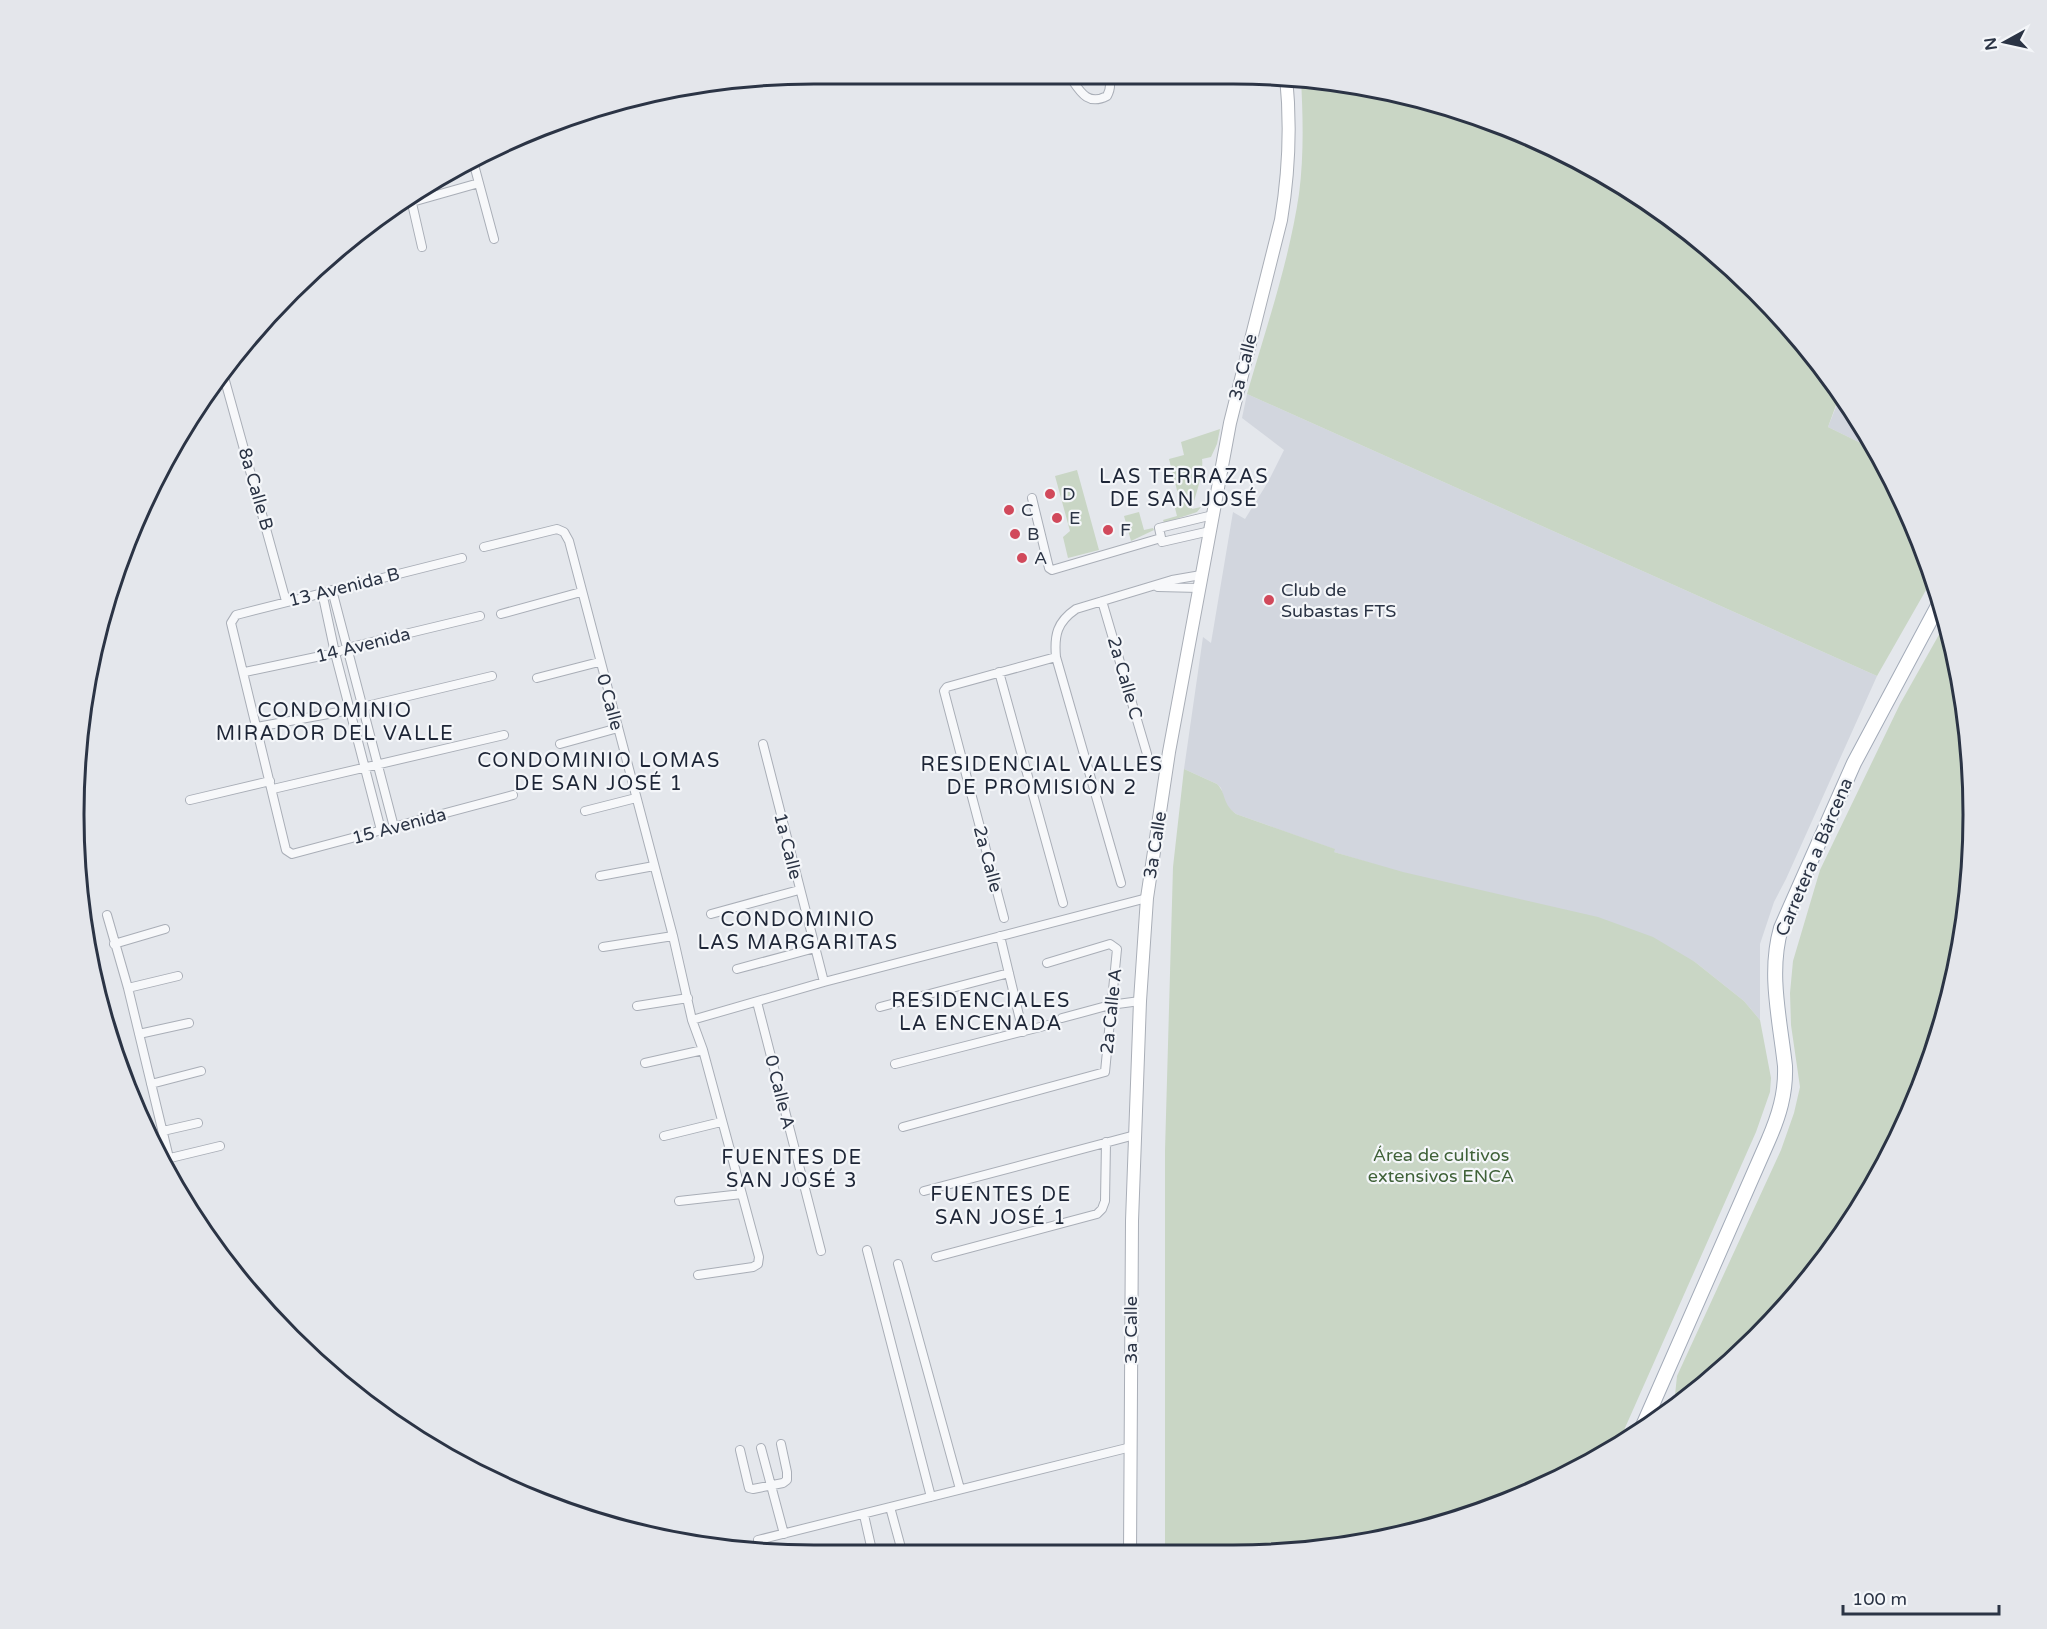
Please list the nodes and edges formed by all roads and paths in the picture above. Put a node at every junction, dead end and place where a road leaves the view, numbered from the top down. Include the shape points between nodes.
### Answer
1 (1075, 84) edge
2 (1110, 84) edge
3 (1287, 87) edge
4 (475, 168) edge
5 (479, 183) junction
6 (426, 196) edge
7 (413, 205) edge
8 (494, 239) dead end
9 (422, 247) dead end
10 (226, 383) edge
11 (1032, 498) dead end
12 (1213, 515) junction
13 (1210, 531) junction
14 (1162, 540) junction
15 (484, 547) dead end
16 (462, 558) dead end
17 (1201, 575) junction
18 (1152, 586) junction
19 (1199, 588) junction
20 (332, 590) junction
21 (322, 592) junction
22 (581, 592) junction
23 (286, 601) junction
24 (1102, 601) junction
25 (1934, 613) edge
26 (501, 614) dead end
27 (480, 616) dead end
28 (347, 648) junction
29 (335, 653) junction
30 (1056, 657) junction
31 (599, 662) junction
32 (245, 672) junction
33 (999, 672) junction
34 (492, 676) dead end
35 (537, 678) dead end
36 (363, 707) junction
37 (350, 710) junction
38 (257, 727) junction
39 (618, 728) junction
40 (504, 735) dead end
41 (560, 744) dead end
42 (763, 744) dead end
43 (1147, 754) dead end
44 (377, 765) junction
45 (366, 768) junction
46 (271, 785) junction
47 (513, 795) dead end
48 (636, 798) junction
49 (190, 800) dead end
50 (585, 811) dead end
51 (394, 827) junction
52 (381, 830) junction
53 (654, 867) junction
54 (600, 876) dead end
55 (1121, 883) dead end
56 (799, 890) junction
57 (1147, 898) junction
58 (1063, 903) dead end
59 (711, 914) dead end
60 (107, 915) dead end
61 (1004, 918) dead end
62 (165, 929) dead end
63 (673, 936) junction
64 (1000, 936) junction
65 (114, 944) junction
66 (603, 947) dead end
67 (815, 948) junction
68 (1047, 963) dead end
69 (737, 969) dead end
70 (1009, 973) junction
71 (178, 976) dead end
72 (824, 982) junction
73 (128, 988) junction
74 (688, 998) junction
75 (1140, 1001) junction
76 (757, 1002) junction
77 (1110, 1005) junction
78 (637, 1006) dead end
79 (880, 1007) dead end
80 (1062, 1018) dead end
81 (692, 1020) junction
82 (189, 1023) dead end
83 (1048, 1026) dead end
84 (1023, 1032) junction
85 (139, 1034) junction
86 (703, 1050) junction
87 (645, 1063) dead end
88 (895, 1064) dead end
89 (201, 1071) dead end
90 (151, 1084) junction
91 (722, 1122) junction
92 (198, 1124) dead end
93 (903, 1127) dead end
94 (163, 1131) junction
95 (1135, 1135) junction
96 (664, 1136) dead end
97 (1106, 1142) junction
98 (220, 1146) dead end
99 (165, 1149) edge
100 (170, 1158) edge
101 (924, 1191) dead end
102 (742, 1194) junction
103 (679, 1201) dead end
104 (867, 1250) dead end
105 (821, 1251) dead end
106 (936, 1257) dead end
107 (898, 1264) dead end
108 (698, 1275) dead end
109 (1648, 1415) edge
110 (781, 1444) dead end
111 (1131, 1447) junction
112 (761, 1448) dead end
113 (740, 1450) dead end
114 (771, 1485) junction
115 (960, 1489) junction
116 (930, 1497) junction
117 (890, 1508) junction
118 (864, 1515) junction
119 (784, 1534) junction
120 (758, 1540) dead end
121 (871, 1545) edge
122 (900, 1545) edge
123 (1130, 1545) edge

1 - 2 street via 1083,95 1098,101 1107,96
3 - 12 main road, 3a Calle via 1287,186 1230,420
4 - 5 street
5 - 6 street
5 - 8 street
7 - 9 street
10 - 23 street, 8a Calle B
11 - 14 street via 1052,570
12 - 13 main road, 3a Calle
12 - 14 street via 1159,528
13 - 14 street
13 - 17 main road, 3a Calle
15 - 22 street, 0 Calle via 557,529 564,532
16 - 20 street, 13 Avenida B
17 - 18 street
17 - 19 main road, 3a Calle
18 - 19 street
18 - 24 street
19 - 57 main road, 3a Calle
20 - 21 street, 13 Avenida B
20 - 28 street
21 - 23 street, 13 Avenida B
21 - 29 street
22 - 26 street
22 - 31 street, 0 Calle
23 - 32 street, 13 Avenida B via 236,615 231,623
24 - 30 street via 1065,617 1054,641
24 - 43 street, 2a Calle C
25 - 109 main road, Carretera a Bárcena via 1854,763 1781,928 1775,981 1786,1079 1782,1106
27 - 28 street, 14 Avenida
28 - 29 street, 14 Avenida
28 - 36 street
29 - 32 street, 14 Avenida
29 - 37 street
30 - 33 street
30 - 55 street
31 - 35 street
31 - 39 street, 0 Calle
32 - 38 street
33 - 58 street
33 - 61 street, 2a Calle via 947,687 944,696
34 - 36 street
36 - 37 street
36 - 44 street
37 - 38 street
37 - 45 street
38 - 46 street
39 - 41 street
39 - 48 street, 0 Calle
40 - 44 street
42 - 56 street, 1a Calle
44 - 45 street
44 - 51 street
45 - 46 street
45 - 52 street
46 - 49 street
46 - 52 street, 15 Avenida via 286,850 292,854
47 - 51 street, 15 Avenida
48 - 50 street
48 - 53 street, 0 Calle
51 - 52 street, 15 Avenida
53 - 54 street
53 - 63 street, 0 Calle
56 - 59 street
56 - 67 street, 1a Calle
57 - 64 street
57 - 75 main road, 3a Calle
60 - 65 street
62 - 65 street
63 - 66 street
63 - 74 street, 0 Calle
64 - 70 street
64 - 72 street
65 - 73 street
67 - 69 street
67 - 72 street, 1a Calle
68 - 77 street, 2a Calle A via 1110,944 1118,949
70 - 79 street
70 - 84 street
71 - 73 street
72 - 76 street
73 - 85 street
74 - 78 street
74 - 81 street, 0 Calle
75 - 77 street
75 - 95 main road, 3a Calle
76 - 81 street
76 - 105 street, 0 Calle A
77 - 80 street
77 - 93 street, 2a Calle A via 1105,1072
81 - 86 street, 0 Calle
82 - 85 street
83 - 84 street
84 - 88 street
85 - 90 street
86 - 87 street
86 - 91 street, 0 Calle
89 - 90 street
90 - 94 street
91 - 96 street
91 - 102 street, 0 Calle
92 - 94 street
94 - 99 street
95 - 97 street
95 - 111 main road, 3a Calle
97 - 101 street
97 - 106 street via 1106,1201 1096,1214
98 - 100 street
102 - 103 street
102 - 108 street, 0 Calle via 758,1264
104 - 116 street
107 - 115 street
110 - 114 street via 787,1480
111 - 115 street
111 - 123 main road, 3a Calle
112 - 114 street
113 - 114 street via 749,1488
114 - 119 street
115 - 116 street
116 - 117 street
117 - 118 street
117 - 122 street
118 - 119 street
118 - 121 street
119 - 120 street

